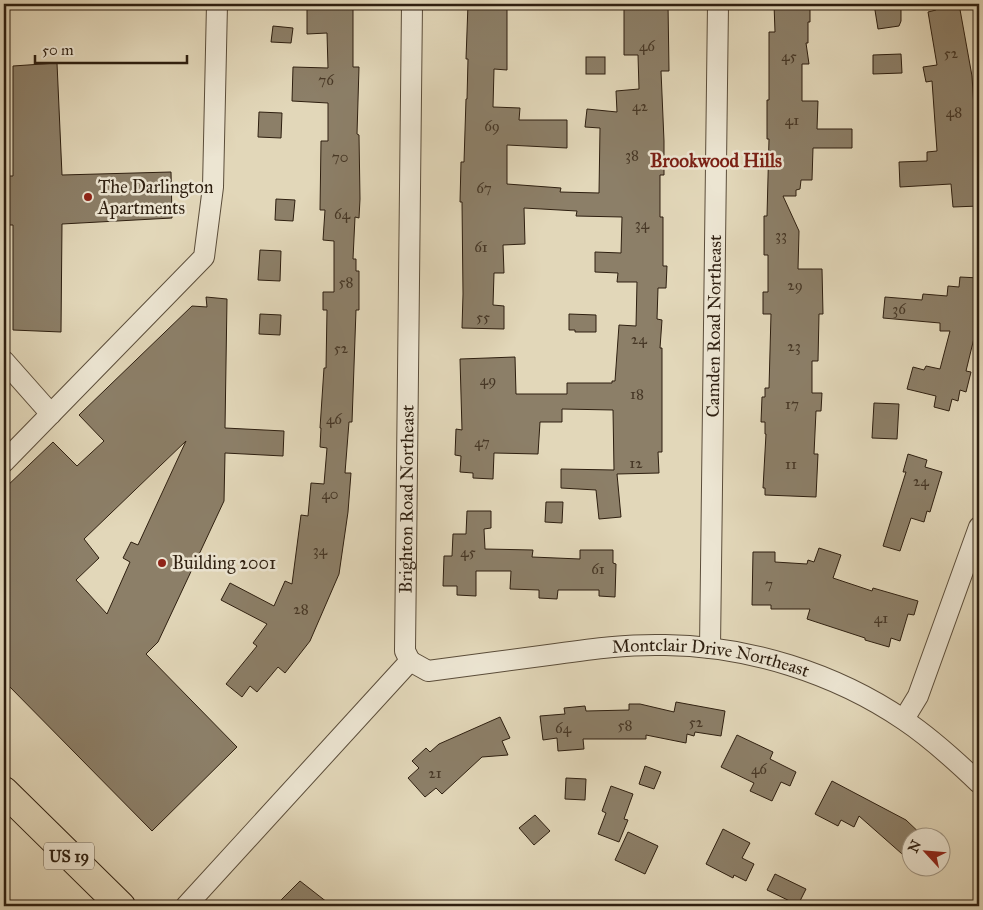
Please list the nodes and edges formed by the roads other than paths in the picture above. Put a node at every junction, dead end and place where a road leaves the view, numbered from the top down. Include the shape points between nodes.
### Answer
1 (217, 4) edge
2 (412, 4) edge
3 (718, 4) edge
4 (4, 361) edge
5 (50, 414) junction
6 (4, 462) edge
7 (979, 527) edge
8 (710, 648) junction
9 (410, 661) junction
10 (904, 719) junction
11 (979, 783) edge
12 (4, 791) edge
13 (121, 906) edge
14 (186, 906) edge

1 - 5 street via 213,187 204,257
2 - 9 street, Brighton Road Northeast via 405,651
3 - 8 street, Camden Road Northeast
4 - 5 street
5 - 6 street
7 - 10 street via 918,696
8 - 9 street, Montclair Drive Northeast via 620,646 428,670
8 - 10 street, Montclair Drive Northeast via 764,658 814,673 859,693
9 - 14 street
10 - 11 street, Montclair Drive Northeast
12 - 13 highway, US 19

